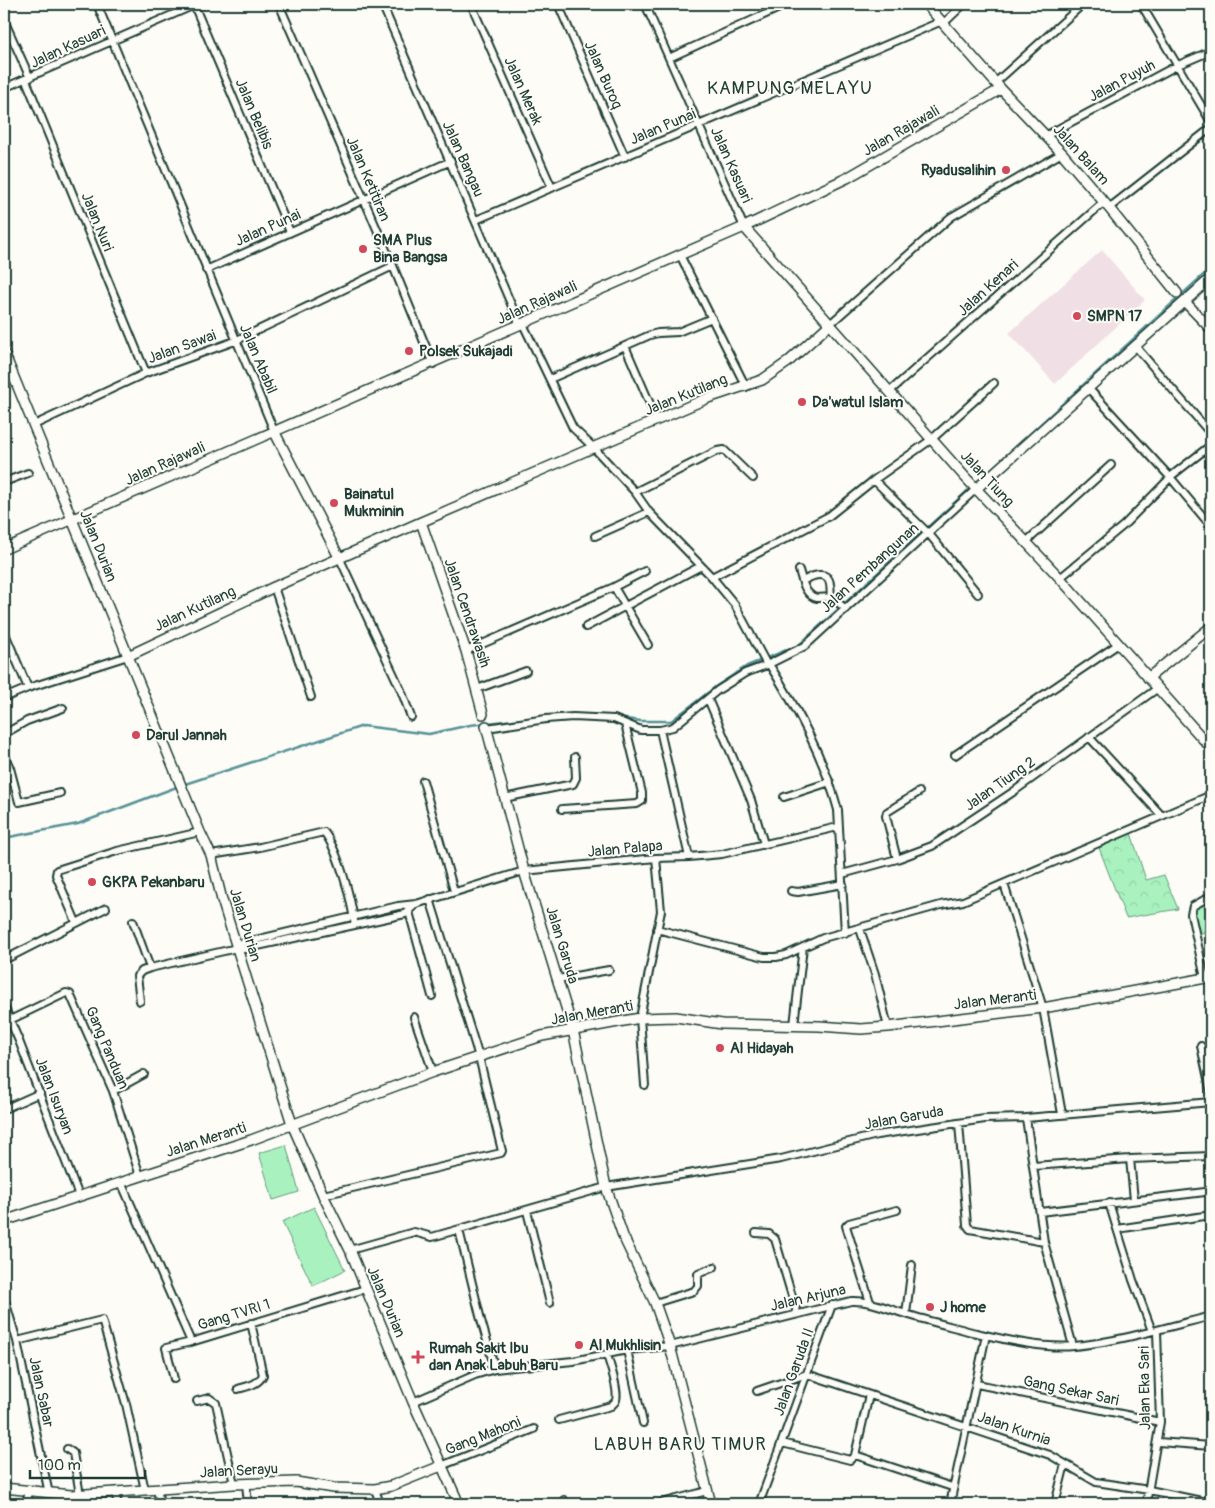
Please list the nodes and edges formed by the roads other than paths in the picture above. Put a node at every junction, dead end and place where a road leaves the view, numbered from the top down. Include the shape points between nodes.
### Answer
1 (97, 4) edge
2 (279, 4) edge
3 (382, 4) edge
4 (471, 4) edge
5 (558, 4) edge
6 (645, 4) edge
7 (788, 4) edge
8 (926, 4) edge
9 (964, 4) edge
10 (1083, 4) edge
11 (1140, 4) edge
12 (196, 5) edge
13 (4, 20) edge
14 (943, 22) junction
15 (112, 40) junction
16 (1211, 50) edge
17 (669, 58) junction
18 (1178, 66) junction
19 (28, 79) junction
20 (998, 86) junction
21 (4, 88) edge
22 (1211, 122) edge
23 (699, 125) junction
24 (1211, 128) edge
25 (1045, 136) junction
26 (1062, 153) junction
27 (625, 156) junction
28 (450, 161) junction
29 (552, 188) junction
30 (363, 200) junction
31 (1106, 205) junction
32 (476, 220) junction
33 (744, 227) junction
34 (290, 232) junction
35 (680, 256) junction
36 (393, 266) junction
37 (206, 270) junction
38 (1211, 278) edge
39 (1177, 293) joint
40 (1185, 301) junction
41 (712, 318) junction
42 (830, 324) junction
43 (522, 325) junction
44 (1211, 329) edge
45 (235, 341) junction
46 (625, 346) junction
47 (1136, 347) junction
48 (4, 353) edge
49 (433, 364) junction
50 (146, 373) junction
51 (550, 379) junction
52 (994, 383) dead end
53 (746, 387) junction
54 (1089, 389) junction
55 (889, 392) junction
56 (658, 420) junction
57 (34, 426) junction
58 (274, 431) junction
59 (1211, 434) edge
60 (932, 439) junction
61 (1211, 444) edge
62 (594, 448) junction
63 (1111, 465) dead end
64 (28, 472) dead end
65 (1170, 477) junction
66 (753, 478) dead end
67 (874, 480) junction
68 (4, 482) edge
69 (975, 488) junction
70 (635, 492) junction
71 (649, 512) junction
72 (72, 519) junction
73 (421, 522) junction
74 (1211, 526) edge
75 (927, 532) junction
76 (594, 536) dead end
77 (1026, 542) junction
78 (4, 549) edge
79 (340, 559) junction
80 (701, 566) junction
81 (799, 570) dead end
82 (645, 571) dead end
83 (712, 577) junction
84 (1060, 578) junction
85 (803, 581) junction
86 (614, 586) junction
87 (274, 587) junction
88 (978, 594) dead end
89 (834, 598) junction
90 (625, 606) junction
91 (845, 608) junction
92 (586, 627) dead end
93 (1211, 627) edge
94 (4, 630) edge
95 (1118, 645) junction
96 (648, 646) dead end
97 (466, 651) junction
98 (128, 656) junction
99 (767, 664) junction
100 (526, 671) dead end
101 (1148, 678) junction
102 (28, 688) junction
103 (1158, 688) junction
104 (477, 689) junction
105 (311, 696) dead end
106 (4, 698) edge
107 (708, 699) junction
108 (62, 708) dead end
109 (483, 714) joint
110 (411, 717) dead end
111 (626, 724) junction
112 (487, 727) junction
113 (660, 730) junction
114 (4, 734) edge
115 (1089, 737) junction
116 (1211, 748) edge
117 (4, 752) edge
118 (954, 755) dead end
119 (575, 756) dead end
120 (423, 780) dead end
121 (830, 782) junction
122 (919, 792) dead end
123 (60, 793) dead end
124 (1211, 795) edge
125 (784, 797) dead end
126 (504, 798) junction
127 (562, 809) dead end
128 (1162, 816) junction
129 (838, 828) junction
130 (200, 832) junction
131 (764, 844) junction
132 (211, 855) junction
133 (689, 857) junction
134 (656, 858) junction
135 (897, 859) junction
136 (524, 871) junction
137 (842, 874) junction
138 (843, 884) junction
139 (1004, 884) junction
140 (454, 891) junction
141 (790, 891) dead end
142 (1211, 896) edge
143 (430, 899) junction
144 (106, 908) dead end
145 (408, 908) junction
146 (134, 921) dead end
147 (354, 921) junction
148 (76, 922) junction
149 (860, 929) junction
150 (657, 930) junction
151 (845, 933) junction
152 (803, 947) junction
153 (237, 948) junction
154 (4, 960) edge
155 (150, 968) junction
156 (609, 970) dead end
157 (1208, 978) edge
158 (558, 979) junction
159 (432, 996) dead end
160 (140, 1001) dead end
161 (4, 1006) edge
162 (1043, 1008) junction
163 (414, 1017) dead end
164 (640, 1018) junction
165 (10, 1020) junction
166 (794, 1025) junction
167 (888, 1028) junction
168 (574, 1030) junction
169 (1201, 1046) dead end
170 (480, 1057) junction
171 (433, 1072) junction
172 (144, 1074) dead end
173 (645, 1085) dead end
174 (113, 1091) junction
175 (40, 1093) junction
176 (1211, 1093) edge
177 (1211, 1102) edge
178 (4, 1109) edge
179 (1062, 1114) junction
180 (1026, 1118) junction
181 (959, 1122) junction
182 (292, 1124) junction
183 (1211, 1156) edge
184 (1130, 1159) junction
185 (1034, 1166) junction
186 (140, 1176) junction
187 (121, 1182) junction
188 (606, 1186) junction
189 (1205, 1192) dead end
190 (323, 1195) junction
191 (79, 1196) junction
192 (1134, 1200) junction
193 (1109, 1203) junction
194 (896, 1210) dead end
195 (527, 1211) junction
196 (1040, 1212) junction
197 (1211, 1215) edge
198 (4, 1221) edge
199 (1117, 1229) junction
200 (459, 1230) junction
201 (756, 1233) dead end
202 (1044, 1242) junction
203 (350, 1250) junction
204 (912, 1265) dead end
205 (714, 1267) dead end
206 (365, 1289) junction
207 (4, 1297) edge
208 (870, 1302) junction
209 (550, 1303) dead end
210 (656, 1303) junction
211 (832, 1305) junction
212 (797, 1313) junction
213 (906, 1314) junction
214 (1211, 1316) edge
215 (251, 1324) junction
216 (1154, 1331) junction
217 (986, 1335) junction
218 (17, 1341) junction
219 (191, 1342) junction
220 (670, 1346) junction
221 (1073, 1346) junction
222 (627, 1350) junction
223 (607, 1355) junction
224 (495, 1370) junction
225 (806, 1374) junction
226 (174, 1379) dead end
227 (977, 1384) junction
228 (238, 1389) dead end
229 (756, 1391) dead end
230 (869, 1395) junction
231 (197, 1401) dead end
232 (414, 1402) junction
233 (559, 1420) dead end
234 (1160, 1422) junction
235 (643, 1423) dead end
236 (966, 1426) junction
237 (534, 1429) dead end
238 (1158, 1442) junction
239 (782, 1443) junction
240 (1211, 1446) edge
241 (66, 1449) dead end
242 (855, 1455) junction
243 (1065, 1464) junction
244 (441, 1466) junction
245 (234, 1484) junction
246 (246, 1484) junction
247 (952, 1487) junction
248 (4, 1488) edge
249 (375, 1488) junction
250 (145, 1490) junction
251 (157, 1490) junction
252 (1149, 1490) junction
253 (26, 1491) junction
254 (707, 1491) junction
255 (115, 1493) junction
256 (49, 1494) junction
257 (75, 1498) edge
258 (1211, 1503) edge
259 (30, 1504) edge
260 (118, 1504) edge
261 (160, 1504) edge
262 (248, 1504) edge
263 (380, 1504) edge
264 (459, 1504) edge
265 (658, 1504) edge
266 (711, 1504) edge
267 (759, 1504) edge
268 (950, 1504) edge
269 (1054, 1504) edge
270 (1146, 1504) edge

1 - 15 street, Jalan Ababil
2 - 30 street, Jalan Ketitiran
3 - 28 street, Jalan Bangau
4 - 29 street, Jalan Merak
5 - 27 street, Jalan Buroq
6 - 17 street, Jalan Kasuari
7 - 17 street
8 - 14 street, Jalan Balam
9 - 14 street
10 - 20 street
11 - 18 street
12 - 15 street, Jalan Kasuari
12 - 34 street, Jalan Belibis
13 - 19 street, Jalan Nuri
14 - 20 street, Jalan Balam
14 - 23 street, Jalan Punai
15 - 19 street, Jalan Kasuari
15 - 37 street, Jalan Ababil
16 - 18 street, Jalan Puyuh
17 - 23 street, Jalan Kasuari
18 - 22 street
18 - 25 street, Jalan Puyuh
19 - 21 street, Jalan Kasuari
19 - 50 street, Jalan Nuri
20 - 25 street, Jalan Balam
20 - 33 street, Jalan Rajawali via 847,178
23 - 27 street, Jalan Punai
23 - 33 street, Jalan Kasuari
24 - 31 street, Jalan Kenari
25 - 26 street, Jalan Balam
26 - 31 street, Jalan Balam
26 - 42 street, Jalan Kutilang via 951,217
27 - 29 street, Jalan Punai
28 - 30 street, Jalan Punai
28 - 32 street, Jalan Bangau
29 - 32 street, Jalan Punai
30 - 34 street, Jalan Punai
30 - 36 street, Jalan Ketitiran
31 - 39 street, Jalan Balam
31 - 55 street, Jalan Kenari
32 - 43 street, Jalan Bangau
33 - 35 street, Jalan Rajawali
33 - 42 street, Jalan Tiung
34 - 37 street, Jalan Punai
35 - 41 street
35 - 43 street, Jalan Rajawali
36 - 45 street, Jalan Sawai
36 - 49 street, Jalan Ketitiran
37 - 45 street, Jalan Ababil
38 - 40 street, Jalan Pembangunan
39 - 40 street, Jalan Balam
40 - 44 street, Jalan Balam
40 - 47 street, Jalan Pembangunan
41 - 46 street via 681,331 654,334
41 - 53 street
42 - 53 street, Jalan Kutilang via 788,362
42 - 55 street, Jalan Tiung
43 - 49 street, Jalan Rajawali
43 - 51 street, Jalan Bangau
45 - 50 street, Jalan Sawai
45 - 58 street, Jalan Ababil
46 - 51 street
46 - 56 street
47 - 54 street, Jalan Pembangunan
47 - 59 street
48 - 57 street, Jalan Durian
49 - 58 street, Jalan Rajawali
50 - 57 street, Jalan Sawai
51 - 62 street, Jalan Bangau via 569,423
52 - 60 street
53 - 56 street, Jalan Kutilang via 708,398
54 - 65 street
54 - 69 street, Jalan Pembangunan
55 - 60 street, Jalan Tiung
56 - 62 street, Jalan Kutilang
57 - 72 street, Jalan Durian
58 - 72 street, Jalan Rajawali
58 - 79 street, Jalan Ababil
60 - 67 street
60 - 69 street, Jalan Tiung
61 - 65 street
62 - 70 street, Jalan Bangau
62 - 73 street, Jalan Kutilang
63 - 77 street
64 - 68 street
65 - 74 street
65 - 84 street via 1124,525
66 - 70 street via 724,450
67 - 75 street, Jalan Pembangunan
67 - 83 street via 829,516
69 - 75 street, Jalan Pembangunan
69 - 77 street, Jalan Tiung
70 - 71 street, Jalan Bangau
71 - 76 street
71 - 80 street, Jalan Bangau
72 - 78 street, Jalan Rajawali
72 - 98 street, Jalan Durian
73 - 79 street, Jalan Kutilang
73 - 97 street, Jalan Cendrawasih
75 - 88 street, Jalan Pembangunan
75 - 91 street, Jalan Pembangunan
77 - 84 street, Jalan Tiung
79 - 87 street, Jalan Kutilang
79 - 110 street, Jalan Ababil
80 - 83 street, Jalan Bangau
80 - 90 street
81 - 85 street
82 - 86 street
83 - 99 street, Jalan Bangau via 735,605
84 - 95 street, Jalan Tiung
85 - 89 street via 811,596
85 - 89 street via 818,574 824,576 830,582
86 - 90 street
86 - 97 street
87 - 98 street, Jalan Kutilang
87 - 105 street
89 - 91 street
90 - 92 street
90 - 96 street
91 - 99 street, Jalan Pembangunan via 806,646
93 - 101 street
94 - 102 street
95 - 101 street, Jalan Tiung
95 - 118 street
97 - 104 street, Jalan Cendrawasih
98 - 102 street
98 - 130 street, Jalan Durian
99 - 107 street, Jalan Pembangunan via 745,673
99 - 121 street, Jalan Bangau via 791,699
100 - 104 street
101 - 103 street, Jalan Tiung
102 - 106 street
103 - 115 street, Jalan Tiung 2
103 - 116 street, Jalan Tiung
104 - 109 street, Jalan Cendrawasih
107 - 113 street, Jalan Pembangunan via 677,725
107 - 131 street via 751,800
108 - 114 street
109 - 112 street, Jalan Garuda
111 - 112 street, Jalan Pembangunan via 608,718 573,717
111 - 113 street, Jalan Pembangunan via 641,730
111 - 127 street via 642,801
112 - 126 street, Jalan Garuda
113 - 133 street
115 - 128 street
115 - 135 street, Jalan Tiung 2 via 932,846
117 - 123 street via 19,802
119 - 126 street via 576,778 573,784
120 - 140 street
121 - 125 street
121 - 129 street, Jalan Bangau via 838,810
122 - 135 street via 887,812
124 - 128 street
126 - 136 street, Jalan Garuda
128 - 139 street
129 - 131 street, Jalan Palapa
129 - 137 street, Jalan Bangau
130 - 132 street, Jalan Durian
130 - 148 street via 117,851 58,870 56,875
131 - 133 street, Jalan Palapa via 722,854
132 - 147 street via 324,832 338,859
132 - 153 street, Jalan Durian
133 - 134 street, Jalan Palapa
134 - 136 street, Jalan Palapa
134 - 150 street via 661,911
135 - 137 street, Jalan Tiung 2
136 - 140 street, Jalan Palapa
136 - 158 street, Jalan Garuda
137 - 138 street, Jalan Bangau
138 - 141 street
138 - 151 street, Jalan Bangau
139 - 149 street via 963,901
139 - 162 street
140 - 143 street, Jalan Palapa
142 - 157 street via 1193,906 1191,914
143 - 145 street, Jalan Palapa
143 - 170 street
144 - 148 street
145 - 147 street, Jalan Palapa
145 - 159 street
146 - 155 street
147 - 153 street, Jalan Palapa via 242,943
148 - 154 street
149 - 151 street
149 - 167 street
150 - 152 street via 764,957 781,956
150 - 164 street
151 - 152 street
152 - 166 street
153 - 155 street, Jalan Palapa
153 - 182 street, Jalan Durian
155 - 160 street via 137,976
156 - 158 street
157 - 162 street, Jalan Meranti
158 - 168 street, Jalan Garuda
161 - 165 street, Jalan Isuryan
162 - 167 street, Jalan Meranti
162 - 179 street
163 - 171 street
164 - 166 street, Jalan Meranti via 676,1017 722,1024
164 - 168 street, Jalan Meranti
164 - 173 street
165 - 174 street, Gang Panduan via 66,992 70,994
165 - 175 street, Jalan Isuryan
166 - 167 street, Jalan Meranti
168 - 170 street, Jalan Meranti via 542,1036
168 - 188 street, Jalan Garuda
169 - 176 street
170 - 171 street, Jalan Meranti
170 - 190 street via 501,1153
171 - 182 street, Jalan Meranti
172 - 174 street
174 - 186 street, Gang Panduan
175 - 178 street
175 - 191 street, Jalan Isuryan
177 - 179 street, Jalan Garuda
179 - 180 street, Jalan Garuda
180 - 181 street, Jalan Garuda
180 - 185 street
181 - 188 street, Jalan Garuda via 877,1135 781,1159
181 - 202 street via 967,1225 970,1229
182 - 186 street, Jalan Meranti
182 - 190 street, Jalan Durian
183 - 184 street
184 - 185 street
184 - 192 street
185 - 196 street
186 - 187 street, Jalan Meranti
187 - 191 street, Jalan Meranti
187 - 219 street, Gang TVRI 1
188 - 195 street, Jalan Garuda
188 - 210 street, Jalan Garuda via 623,1236
189 - 192 street
190 - 203 street, Jalan Durian
191 - 198 street, Jalan Meranti
192 - 193 street
193 - 196 street
193 - 199 street, Jalan Eka Sari
194 - 208 street via 846,1226
195 - 200 street, Jalan Garuda
195 - 209 street
196 - 202 street
197 - 199 street
199 - 216 street, Jalan Eka Sari
200 - 203 street, Jalan Garuda via 432,1237 414,1232
200 - 224 street
201 - 212 street via 769,1234 775,1239
202 - 221 street
203 - 206 street, Jalan Durian
204 - 213 street
205 - 210 street via 697,1276 698,1286 694,1290
206 - 215 street, Gang TVRI 1
206 - 232 street, Jalan Durian
207 - 218 street, Jalan Sabar
208 - 211 street, Jalan Arjuna via 851,1300
208 - 213 street, Jalan Arjuna
210 - 220 street, Jalan Garuda
211 - 212 street, Jalan Arjuna
211 - 225 street, Jalan Garuda II
212 - 220 street, Jalan Arjuna
213 - 217 street, Jalan Arjuna
214 - 216 street, Jalan Arjuna
215 - 219 street, Gang TVRI 1
215 - 228 street via 262,1375 254,1384
216 - 221 street, Jalan Arjuna
216 - 234 street, Jalan Eka Sari
217 - 221 street, Jalan Arjuna
217 - 227 street
218 - 250 street via 102,1320 126,1404
218 - 256 street, Jalan Sabar
219 - 226 street via 166,1348
220 - 222 street, Jalan Arjuna
220 - 254 street, Jalan Garuda
222 - 223 street, Jalan Arjuna
222 - 235 street
223 - 224 street, Jalan Arjuna
223 - 233 street via 616,1390 614,1404
224 - 232 street, Jalan Arjuna
225 - 229 street
225 - 230 street, Jalan Kurnia
225 - 239 street, Jalan Garuda II
227 - 234 street, Gang Sekar Sari
227 - 236 street
230 - 236 street, Jalan Kurnia
230 - 242 street
231 - 245 street via 209,1398 216,1403
232 - 244 street, Jalan Durian
234 - 238 street, Jalan Eka Sari
236 - 243 street, Jalan Kurnia via 1050,1455
236 - 247 street
237 - 244 street, Gang Mahoni
238 - 240 street
238 - 252 street, Jalan Eka Sari
239 - 242 street via 850,1460
239 - 267 street, Jalan Garuda II
241 - 257 street via 72,1453
242 - 247 street
243 - 252 street, Jalan Kurnia via 1096,1482
243 - 269 street
244 - 249 street, Jalan Serayu via 390,1486
244 - 264 street, Jalan Durian
245 - 246 street, Jalan Serayu
245 - 251 street, Jalan Serayu
246 - 249 street, Jalan Serayu via 296,1482 333,1488
246 - 262 street
247 - 268 street
248 - 253 street, Jalan Serayu
249 - 263 street
250 - 251 street, Jalan Serayu
250 - 255 street, Jalan Serayu
251 - 261 street
252 - 258 street, Jalan Kurnia
252 - 270 street, Jalan Eka Sari
253 - 256 street, Jalan Serayu
253 - 259 street
254 - 265 street
254 - 266 street, Jalan Garuda
255 - 257 street, Jalan Serayu
255 - 260 street
256 - 257 street, Jalan Serayu

